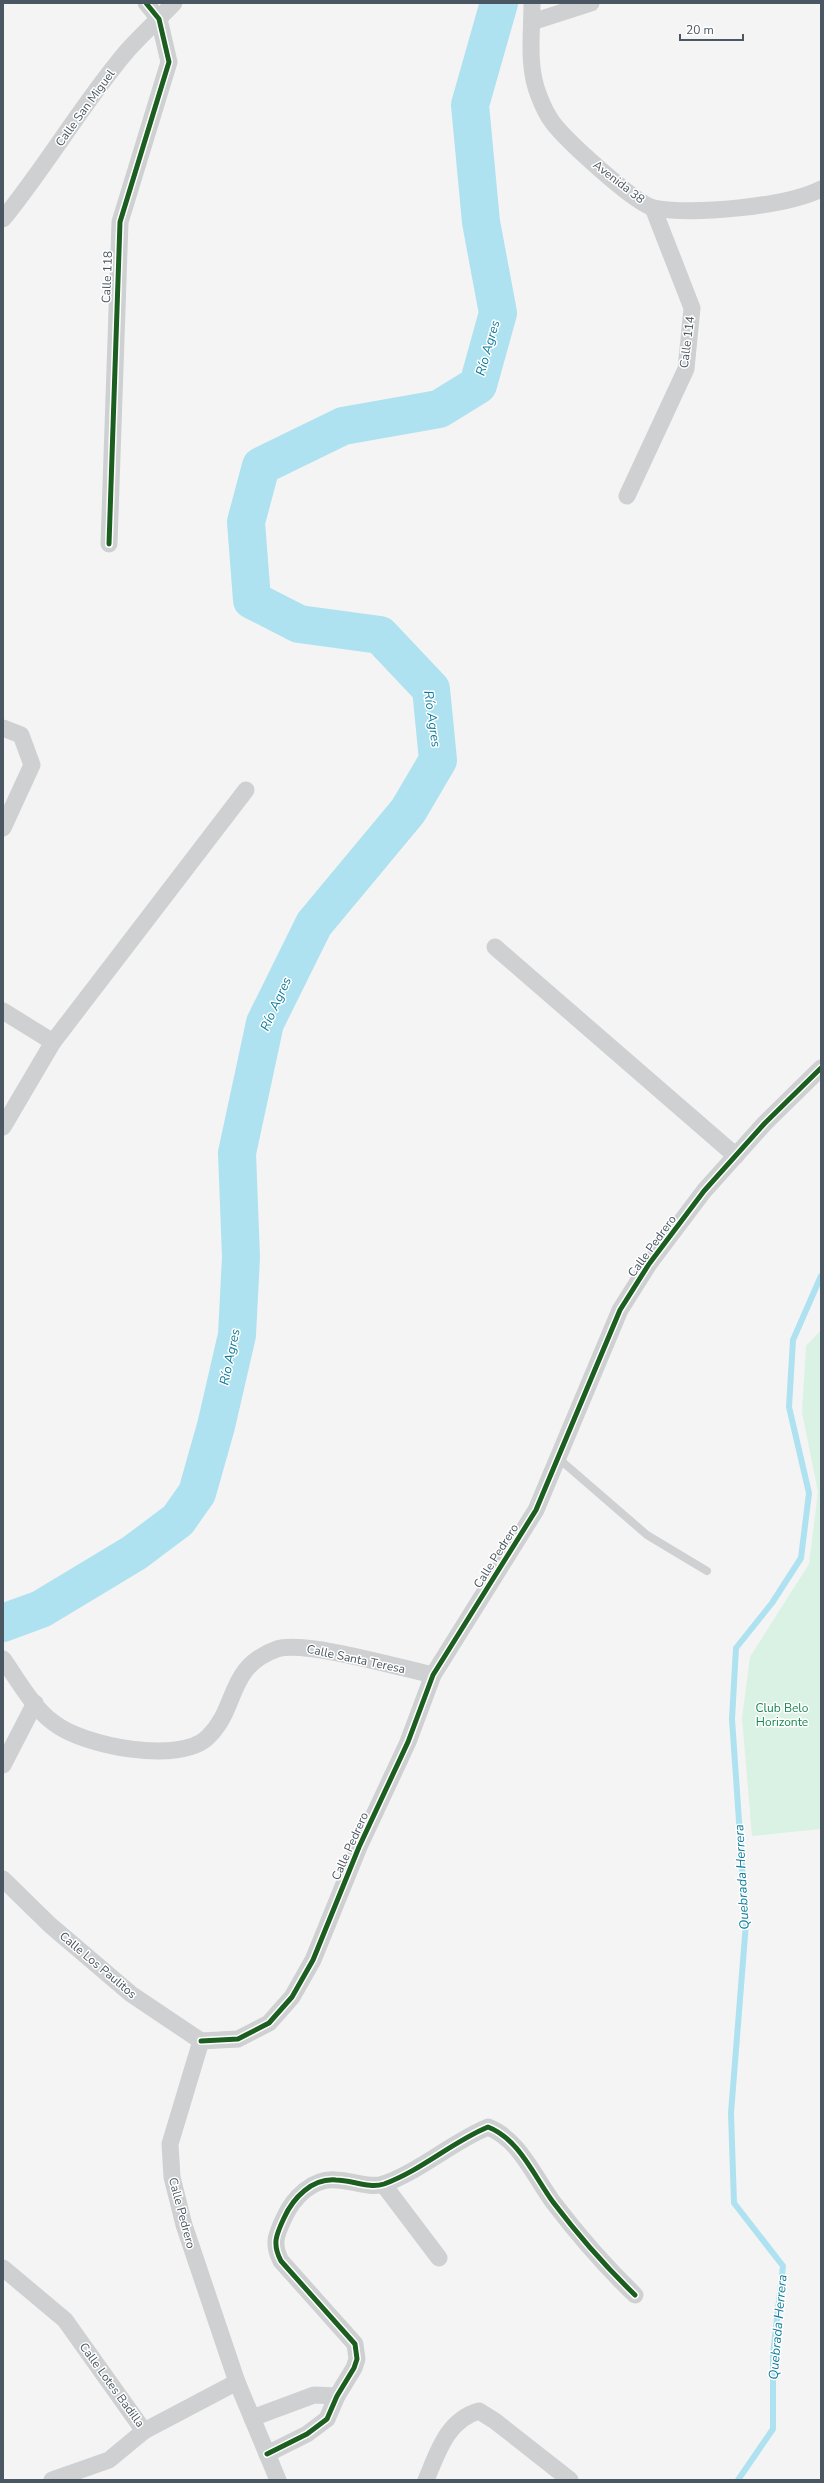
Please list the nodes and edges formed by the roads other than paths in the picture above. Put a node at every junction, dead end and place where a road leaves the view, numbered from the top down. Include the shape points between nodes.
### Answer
1 (146, 3) edge
2 (174, 3) edge
3 (532, 3) edge
4 (591, 3) edge
5 (159, 19) junction
6 (532, 22) junction
7 (821, 189) edge
8 (653, 208) junction
9 (3, 219) edge
10 (627, 496) dead end
11 (109, 544) dead end
12 (3, 728) edge
13 (246, 790) dead end
14 (3, 828) edge
15 (495, 947) dead end
16 (3, 1011) edge
17 (53, 1042) junction
18 (821, 1068) edge
19 (3, 1127) edge
20 (736, 1156) junction
21 (558, 1458) junction
22 (707, 1571) dead end
23 (3, 1660) edge
24 (434, 1675) junction
25 (35, 1703) junction
26 (3, 1765) edge
27 (3, 1879) edge
28 (201, 2041) junction
29 (383, 2184) junction
30 (439, 2258) dead end
31 (3, 2268) edge
32 (635, 2295) dead end
33 (238, 2382) junction
34 (337, 2396) junction
35 (252, 2418) junction
36 (144, 2431) junction
37 (267, 2454) junction
38 (52, 2480) edge
39 (278, 2480) edge
40 (426, 2480) edge
41 (570, 2480) edge

1 - 5 street
2 - 5 street, Calle San Miguel
3 - 6 street, Avenida 38
4 - 6 street
5 - 9 street, Calle San Miguel via 128,50
5 - 11 street, Calle 118 via 169,62 120,222
6 - 8 street, Avenida 38 via 531,68 538,95 552,122 612,179
7 - 8 street, Avenida 38 via 806,196 778,203 692,209
8 - 10 street, Calle 114 via 692,308 686,369
12 - 14 street via 21,735 32,765
13 - 17 street
15 - 20 street
16 - 17 street
17 - 19 street
18 - 20 street, Calle Pedrero via 765,1123
20 - 21 street, Calle Pedrero via 704,1191 649,1264 620,1310
21 - 22 lane via 647,1535
21 - 24 street, Calle Pedrero via 536,1510
23 - 25 street, Calle Santa Teresa
24 - 25 street, Calle Santa Teresa via 300,1647 278,1649 259,1657 242,1673 218,1724 208,1737 198,1744 178,1751 123,1748 83,1738 54,1723
24 - 28 street, Calle Pedrero via 408,1742 359,1847 313,1960 292,1998 270,2023 238,2039
25 - 26 street
27 - 28 street, Calle Los Paulitos via 50,1925 131,1994
28 - 33 street, Calle Pedrero via 170,2144 172,2178 184,2225
29 - 30 street
29 - 32 street via 443,2154 478,2131 488,2127 499,2131 509,2139 552,2201 601,2263
29 - 34 street via 370,2185 336,2179 316,2183 307,2188 290,2207 275,2237 274,2245 281,2261 355,2344 358,2351 356,2364
31 - 36 street, Calle Lotes Badilla via 65,2320
33 - 35 street, Calle Pedrero
33 - 36 street, Calle Lotes Badilla
34 - 35 street via 314,2395
34 - 37 street via 327,2419 307,2434
35 - 37 street, Calle Pedrero
36 - 38 street via 108,2460
37 - 39 street, Calle Pedrero
40 - 41 street via 443,2439 457,2422 468,2414 479,2411

